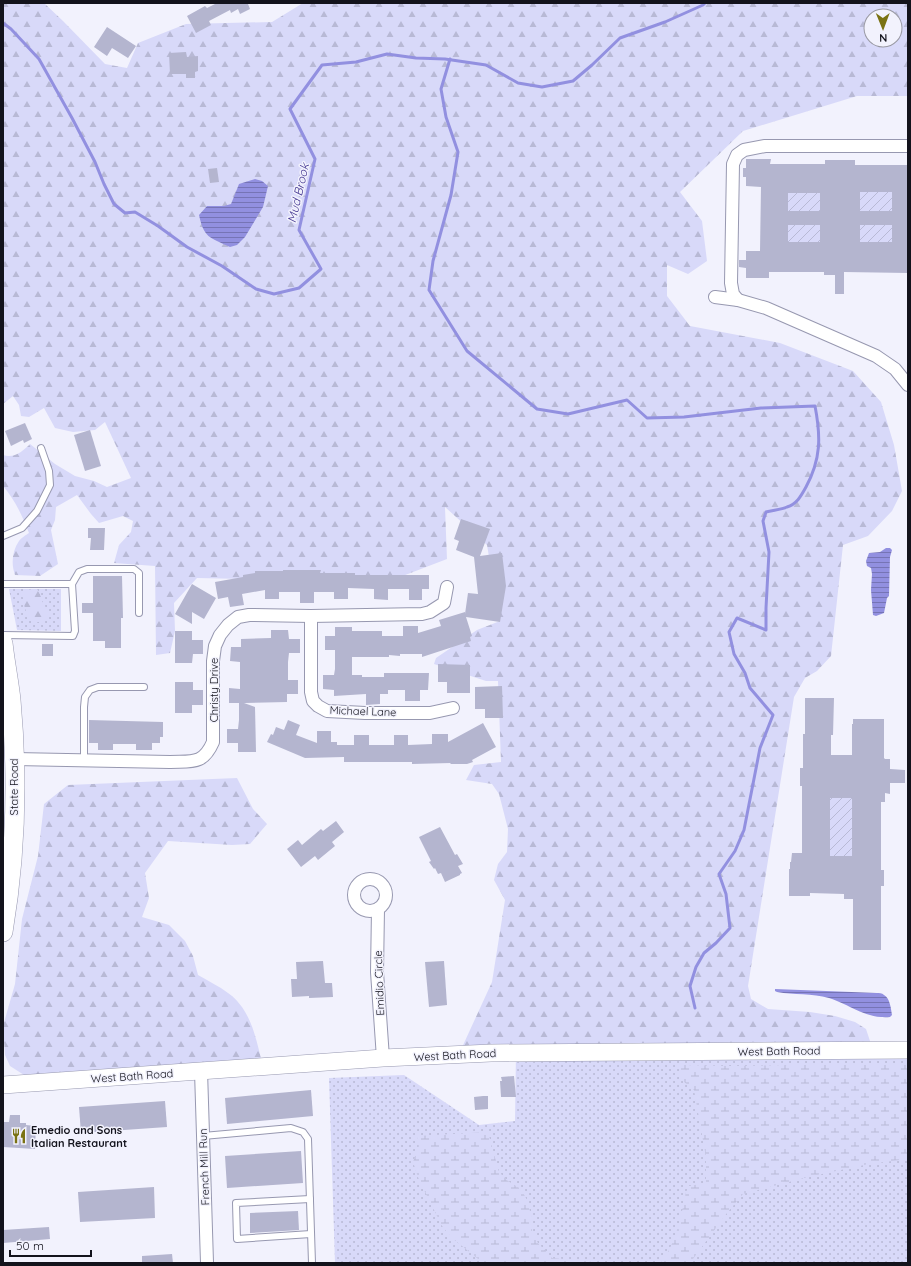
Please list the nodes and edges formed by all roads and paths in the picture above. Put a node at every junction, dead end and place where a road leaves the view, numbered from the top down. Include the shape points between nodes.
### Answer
1 (908, 146) edge
2 (715, 297) dead end
3 (738, 300) junction
4 (908, 385) edge
5 (41, 448) dead end
6 (3, 536) edge
7 (3, 584) edge
8 (72, 584) junction
9 (447, 587) dead end
10 (139, 612) dead end
11 (311, 616) junction
12 (3, 635) edge
13 (3, 643) edge
14 (144, 687) dead end
15 (453, 708) dead end
16 (15, 759) junction
17 (84, 760) junction
18 (378, 909) dead end
19 (3, 932) edge
20 (908, 1050) edge
21 (383, 1058) junction
22 (201, 1071) junction
23 (3, 1085) edge
24 (203, 1136) junction
25 (310, 1199) junction
26 (311, 1234) junction
27 (206, 1263) edge
28 (312, 1263) edge

1 - 3 street via 765,146 744,150 737,155 734,164 731,283 733,294
2 - 3 street
3 - 4 street via 766,308 876,356 895,370
5 - 6 lane via 49,471 50,485 37,511 22,528
7 - 8 lane
8 - 10 lane via 79,572 87,569 134,569 139,573
8 - 12 lane via 75,631 73,636
9 - 11 street, Christy Drive via 444,603 422,614
11 - 15 street, Michael Lane via 311,692 313,701 318,706 327,711 365,713 430,713
11 - 17 street, Christy Drive via 249,615 238,618 220,635 215,646 213,662 213,742 209,752 202,758 170,762
13 - 16 main road, State Road via 11,699
14 - 17 lane via 98,687 90,690 85,697 84,707
16 - 17 street, Christy Drive
16 - 19 main road, State Road via 14,841
18 - 21 street, Emidio Circle via 376,972
20 - 21 street, West Bath Road via 491,1052
21 - 22 street, West Bath Road
22 - 23 street, West Bath Road
22 - 24 street, French Mill Run
24 - 25 lane via 291,1128 303,1132 308,1139
24 - 27 street, French Mill Run
25 - 26 lane
25 - 26 lane via 236,1203 238,1239
26 - 28 lane

